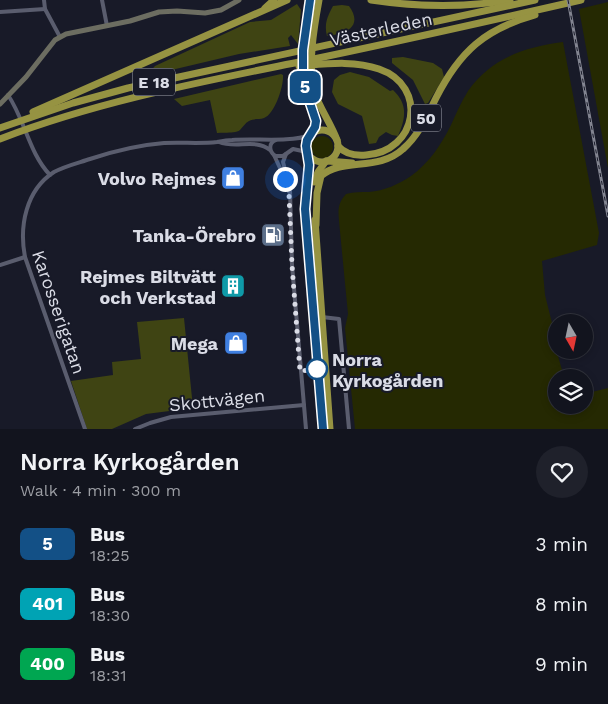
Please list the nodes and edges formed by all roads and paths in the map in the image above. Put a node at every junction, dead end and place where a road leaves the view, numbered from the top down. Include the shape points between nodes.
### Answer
1 (44, 0) edge
2 (102, 0) edge
3 (239, 0) edge
4 (274, 0) edge
5 (287, 0) edge
6 (310, 0) edge
7 (319, 0) edge
8 (371, 0) edge
9 (533, 0) edge
10 (581, 0) edge
11 (510, 2) edge
12 (501, 5) junction
13 (45, 9) junction
14 (264, 11) junction
15 (0, 12) edge
16 (317, 14) junction
17 (505, 21) junction
18 (108, 26) junction
19 (60, 37) junction
20 (307, 50) junction
21 (317, 61) junction
22 (271, 68) junction
23 (8, 95) junction
24 (0, 104) edge
25 (26, 118) junction
26 (0, 128) edge
27 (312, 134) junction
28 (0, 139) edge
29 (278, 139) junction
30 (219, 142) junction
31 (337, 143) junction
32 (270, 150) junction
33 (308, 153) junction
34 (286, 154) junction
35 (274, 155) junction
36 (327, 161) junction
37 (365, 164) junction
38 (50, 175) junction
39 (289, 194) junction
40 (316, 225) junction
41 (25, 256) junction
42 (0, 265) edge
43 (321, 317) junction
44 (324, 404) junction
45 (304, 405) junction
46 (325, 413) junction
47 (84, 429) edge
48 (135, 429) edge
49 (306, 429) edge
50 (323, 429) edge
51 (330, 429) edge
52 (349, 429) edge

1 - 13 street
2 - 18 street
3 - 18 street via 221,10 159,12
4 - 14 highway, E 18
5 - 14 highway, E 18
6 - 16 highway
6 - 20 highway
7 - 16 highway
8 - 12 highway, Västerleden via 415,6
9 - 11 highway, Västerleden / E 18
10 - 17 highway, Västerleden / E 18
11 - 12 highway, Västerleden / E 18
12 - 20 highway, Västerleden / E 18
13 - 15 street
13 - 19 street
14 - 25 highway, E 18 via 29,113
16 - 20 highway
17 - 21 highway, Västerleden / E 18
17 - 37 highway, 50 via 459,60 421,128 404,148 385,160
18 - 19 street
19 - 23 street
20 - 25 highway, E 18 via 128,88
20 - 27 highway via 304,84 316,119
20 - 31 highway via 314,90
21 - 22 highway, E 18
21 - 22 highway, Västerleden / E 18
21 - 31 highway, E 18 via 351,64 391,74 400,82 410,100 409,124 400,140 389,149 358,155 348,153
22 - 28 highway, E 18 via 142,94
23 - 24 street
23 - 38 street via 40,162
25 - 26 highway, E 18
27 - 29 street, Karosserigatan via 295,140
27 - 31 highway, E 18 via 327,132
27 - 33 highway via 306,143
29 - 30 street, Karosserigatan
29 - 32 street via 272,142
30 - 32 street, Karosserigatan via 261,144
30 - 38 street, Karosserigatan via 128,148 68,166
31 - 36 highway via 334,156
32 - 35 street
33 - 34 street via 293,149
33 - 36 highway, 50 via 317,161
33 - 44 highway, 50 via 305,209
34 - 35 street
34 - 39 street via 284,164
35 - 39 street
36 - 37 highway, 50
36 - 40 highway via 314,184
37 - 40 highway, 50 via 333,169 321,176
38 - 41 street, Karosserigatan via 40,185 26,211 22,226
39 - 45 street
40 - 43 highway, 50
41 - 42 street
41 - 47 street, Karosserigatan
43 - 44 highway, 50
43 - 52 street via 339,319
44 - 46 highway, 50
45 - 48 street, Skottvägen via 171,417
45 - 49 street
46 - 50 highway, 50
46 - 51 highway, 50

